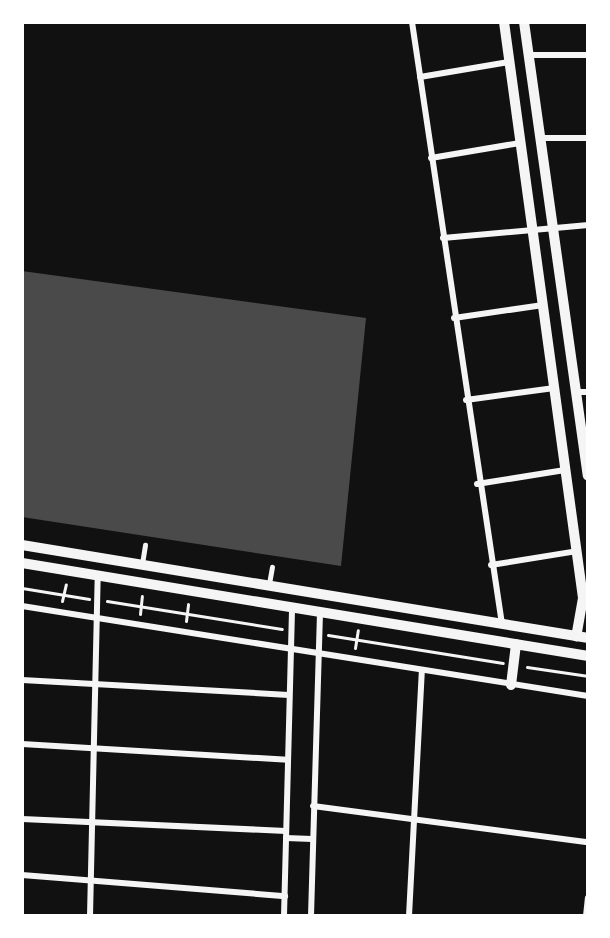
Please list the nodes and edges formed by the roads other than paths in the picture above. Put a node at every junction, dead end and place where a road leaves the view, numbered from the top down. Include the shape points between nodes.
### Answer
1 (412, 22) edge
2 (504, 22) edge
3 (525, 22) edge
4 (529, 55) junction
5 (588, 55) edge
6 (509, 62) junction
7 (420, 77) junction
8 (541, 138) junction
9 (588, 138) edge
10 (520, 142) junction
11 (431, 158) junction
12 (552, 225) junction
13 (588, 225) edge
14 (532, 226) junction
15 (443, 238) junction
16 (543, 305) junction
17 (454, 318) junction
18 (554, 388) junction
19 (580, 396) edge
20 (466, 400) junction
21 (556, 404) junction
22 (566, 470) junction
23 (588, 476) edge
24 (477, 484) junction
25 (22, 544) edge
26 (145, 545) dead end
27 (577, 551) junction
28 (22, 563) edge
29 (142, 564) junction
30 (491, 565) junction
31 (272, 567) dead end
32 (171, 568) junction
33 (98, 575) junction
34 (269, 584) junction
35 (168, 586) junction
36 (22, 606) edge
37 (292, 607) junction
38 (320, 612) junction
39 (97, 616) junction
40 (502, 624) junction
41 (576, 636) junction
42 (588, 638) edge
43 (516, 644) junction
44 (290, 648) junction
45 (318, 653) junction
46 (588, 656) edge
47 (422, 670) junction
48 (22, 680) edge
49 (95, 684) junction
50 (511, 685) junction
51 (289, 695) junction
52 (588, 696) edge
53 (22, 744) edge
54 (94, 748) junction
55 (288, 760) junction
56 (313, 806) junction
57 (22, 819) edge
58 (414, 819) junction
59 (92, 822) junction
60 (286, 834) junction
61 (312, 839) junction
62 (588, 842) edge
63 (22, 875) edge
64 (91, 880) junction
65 (285, 897) junction
66 (588, 898) edge
67 (90, 915) edge
68 (284, 915) edge
69 (311, 915) edge
70 (409, 915) edge
71 (586, 915) edge

1 - 7 street
2 - 6 street
3 - 4 street
4 - 5 street
4 - 8 street
6 - 7 street
6 - 10 street
7 - 11 street
8 - 9 street
8 - 12 street
10 - 11 street
10 - 14 street
11 - 15 street
12 - 13 street
12 - 14 street
12 - 19 street
14 - 15 street
14 - 16 street
15 - 17 street
16 - 17 street
16 - 18 street
17 - 20 street
18 - 20 street
18 - 21 street
19 - 21 street
19 - 23 street
20 - 24 street
21 - 22 street
22 - 24 street
22 - 27 street
24 - 30 street
25 - 29 street
26 - 29 lane
27 - 30 street
27 - 41 street via 583,598
28 - 33 street
29 - 32 street
30 - 40 street
31 - 34 lane
32 - 34 street
32 - 35 street
33 - 35 street
33 - 39 street
34 - 40 street
35 - 37 street
36 - 39 street
37 - 38 street
37 - 44 street
38 - 43 street
38 - 45 street
39 - 44 street
39 - 49 street
40 - 41 street
41 - 42 street
43 - 46 street
43 - 50 street
44 - 45 street
44 - 51 street
45 - 47 street
45 - 56 street
47 - 50 street
47 - 58 street
48 - 49 street
49 - 51 street
49 - 54 street
50 - 52 street
51 - 55 street
53 - 54 street
54 - 55 street
54 - 59 street
55 - 60 street
56 - 58 street
56 - 61 street
57 - 59 street
58 - 62 street
58 - 70 street
59 - 60 street
59 - 64 street
60 - 61 street
60 - 65 street
61 - 69 street
63 - 64 street
64 - 65 street
64 - 67 street
65 - 68 street
66 - 71 street

